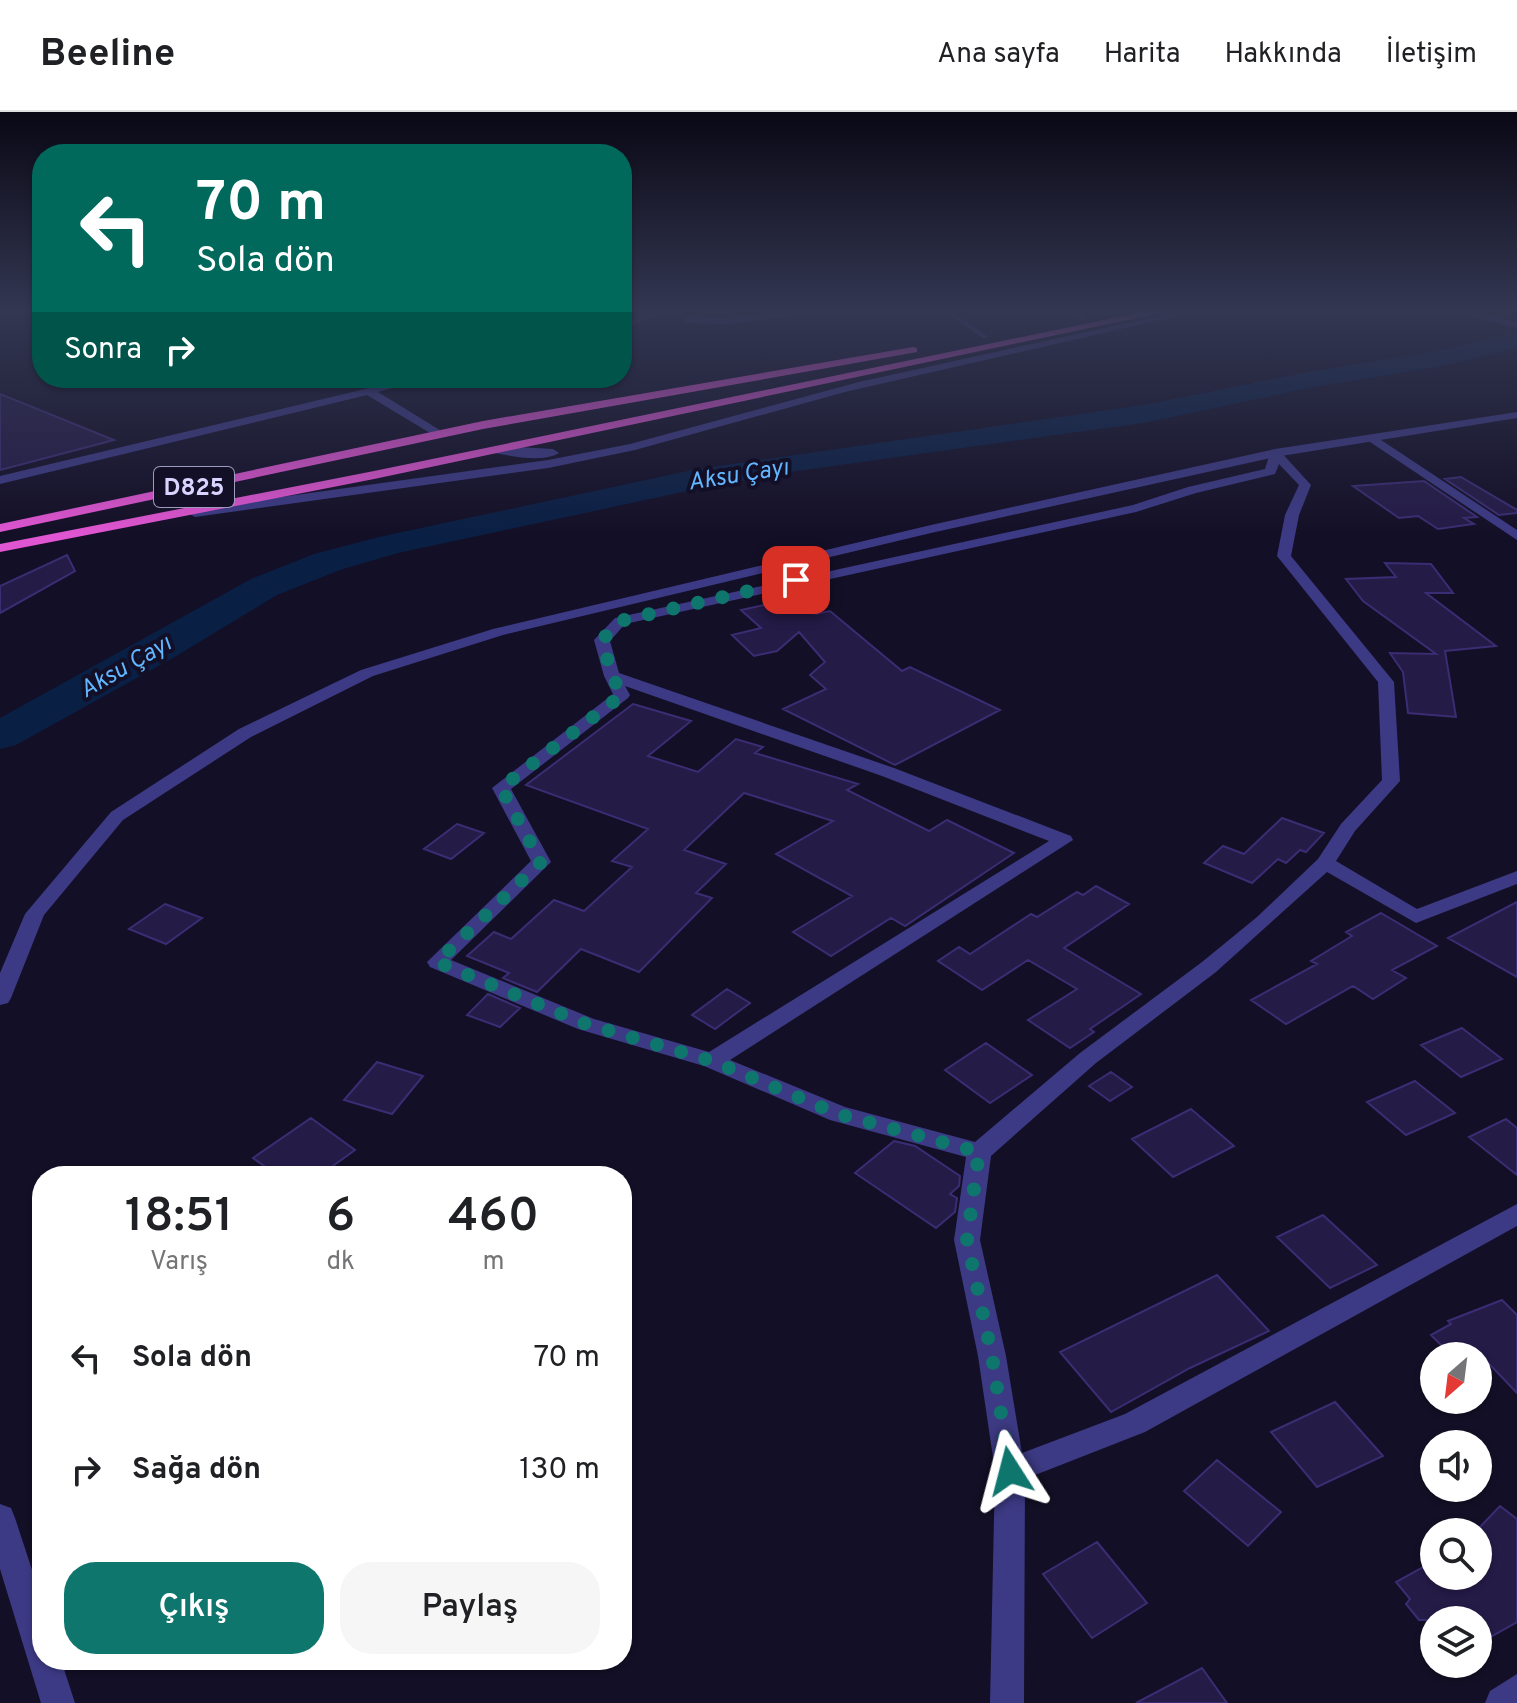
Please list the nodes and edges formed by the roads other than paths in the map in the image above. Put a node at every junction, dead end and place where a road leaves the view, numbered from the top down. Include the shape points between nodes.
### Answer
1 (704, 386) edge
2 (804, 386) edge
3 (854, 386) edge
4 (854, 386) edge
5 (381, 388) edge
6 (368, 391) junction
7 (1517, 415) edge
8 (461, 429) junction
9 (439, 434) junction
10 (1371, 438) junction
11 (394, 443) junction
12 (498, 450) junction
13 (1275, 453) junction
14 (438, 462) junction
15 (548, 464) junction
16 (0, 480) edge
17 (111, 525) junction
18 (0, 528) edge
19 (1517, 536) edge
20 (0, 548) edge
21 (612, 676) junction
22 (1325, 863) junction
23 (1517, 877) edge
24 (0, 998) edge
25 (712, 1061) junction
26 (979, 1152) junction
27 (1517, 1214) edge
28 (1010, 1471) junction
29 (0, 1518) edge
30 (32, 1620) edge
31 (47, 1670) edge
32 (1517, 1691) edge
33 (58, 1703) edge
34 (1007, 1703) edge
35 (1502, 1703) edge

1 - 8 highway
2 - 12 highway
3 - 12 street via 585,450
4 - 15 street
5 - 6 street
6 - 9 street
6 - 16 street
7 - 10 street
8 - 9 highway
8 - 12 highway
9 - 11 highway
10 - 13 street
10 - 19 street
11 - 14 highway
11 - 18 highway, D825
12 - 14 highway
13 - 21 street via 1271,471 1136,508 620,621 602,640
13 - 22 street via 1305,485 1284,556 1386,682 1391,781 1348,828
13 - 24 street via 498,632 367,673 245,733 117,816 35,914
14 - 15 street
14 - 17 highway
15 - 17 street
17 - 20 highway
21 - 25 street via 622,695 501,788 541,862 437,962 586,1024
21 - 25 street via 1064,840
22 - 23 street via 1416,917
22 - 26 street via 1209,967 1088,1058
25 - 26 street via 838,1114
26 - 28 street via 967,1240
27 - 28 street via 1135,1423
28 - 34 street
29 - 30 street
31 - 33 street
32 - 35 street

